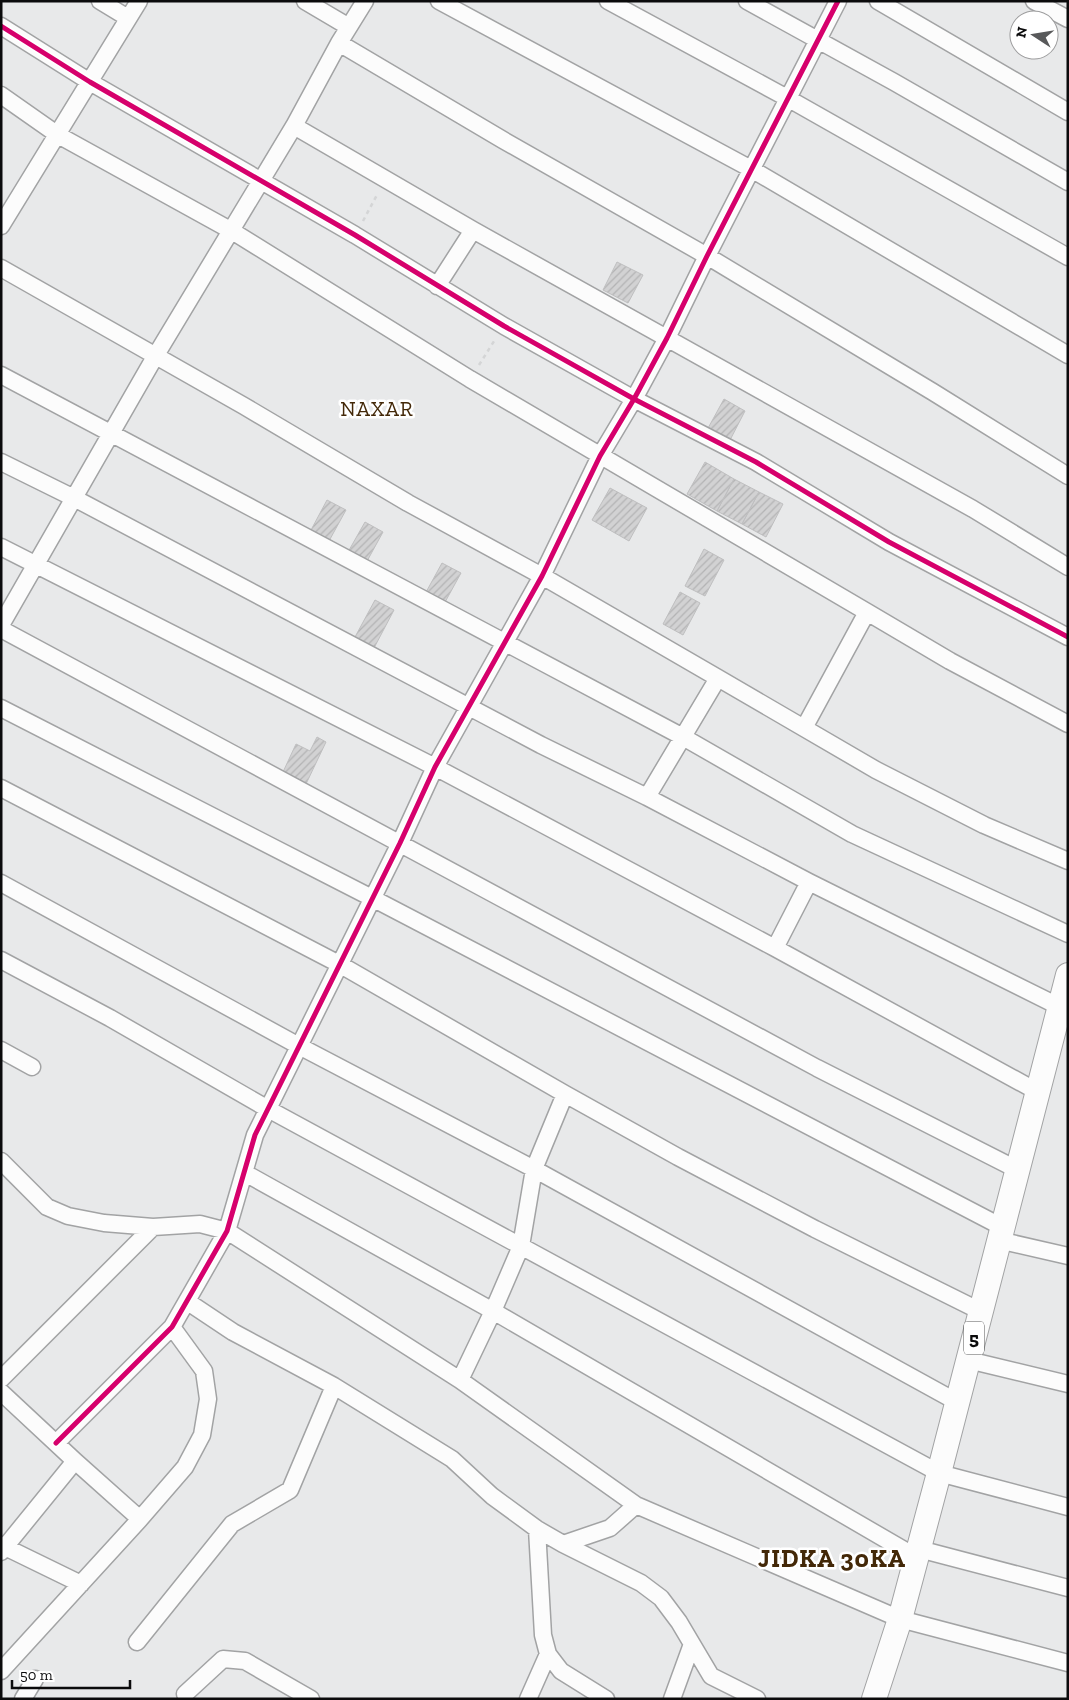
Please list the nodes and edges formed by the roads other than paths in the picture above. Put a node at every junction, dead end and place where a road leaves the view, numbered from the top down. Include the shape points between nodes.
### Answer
1 (100, 1) edge
2 (139, 1) edge
3 (305, 1) edge
4 (366, 1) edge
5 (439, 1) edge
6 (608, 1) edge
7 (747, 1) edge
8 (838, 1) edge
9 (878, 1) edge
10 (1034, 1) edge
11 (128, 18) junction
12 (1068, 20) edge
13 (1, 26) edge
14 (349, 27) junction
15 (819, 41) junction
16 (339, 43) junction
17 (90, 82) junction
18 (1, 95) edge
19 (789, 99) junction
20 (1068, 112) edge
21 (294, 126) junction
22 (58, 135) junction
23 (752, 170) junction
24 (261, 181) junction
25 (1068, 182) edge
26 (1, 226) edge
27 (473, 230) junction
28 (232, 231) junction
29 (707, 256) junction
30 (1068, 257) edge
31 (1, 268) edge
32 (437, 286) junction
33 (667, 338) junction
34 (156, 355) junction
35 (1068, 355) edge
36 (1, 375) edge
37 (634, 399) junction
38 (112, 433) junction
39 (600, 456) junction
40 (1, 462) edge
41 (1068, 476) edge
42 (74, 498) junction
43 (1, 547) edge
44 (34, 565) junction
45 (1068, 567) edge
46 (542, 576) junction
47 (867, 612) junction
48 (1, 624) edge
49 (1, 629) edge
50 (1068, 637) edge
51 (505, 643) junction
52 (718, 678) junction
53 (468, 706) junction
54 (1, 708) edge
55 (1068, 724) edge
56 (804, 728) junction
57 (683, 737) junction
58 (434, 767) junction
59 (1, 788) edge
60 (647, 797) junction
61 (400, 843) junction
62 (1068, 861) edge
63 (809, 882) junction
64 (1, 883) edge
65 (372, 898) junction
66 (1068, 934) edge
67 (775, 948) junction
68 (1, 960) edge
69 (339, 964) junction
70 (1068, 975) edge
71 (1060, 1007) junction
72 (298, 1046) junction
73 (1, 1050) edge
74 (32, 1067) dead end
75 (1038, 1092) junction
76 (565, 1094) junction
77 (268, 1108) junction
78 (1, 1161) edge
79 (534, 1169) junction
80 (1018, 1170) junction
81 (245, 1173) junction
82 (153, 1227) junction
83 (227, 1231) junction
84 (1000, 1234) junction
85 (521, 1246) junction
86 (1068, 1256) edge
87 (188, 1302) junction
88 (493, 1311) junction
89 (980, 1311) junction
90 (172, 1327) junction
91 (968, 1360) junction
92 (1, 1379) edge
93 (460, 1380) junction
94 (1068, 1384) edge
95 (334, 1386) junction
96 (1, 1392) edge
97 (957, 1402) junction
98 (56, 1443) junction
99 (75, 1461) junction
100 (939, 1473) junction
101 (636, 1505) junction
102 (1068, 1507) edge
103 (140, 1520) junction
104 (537, 1529) junction
105 (563, 1544) junction
106 (2, 1548) edge
107 (918, 1553) junction
108 (81, 1584) junction
109 (1068, 1588) edge
110 (900, 1619) junction
111 (137, 1642) dead end
112 (692, 1644) junction
113 (548, 1654) junction
114 (1068, 1663) edge
115 (1, 1671) edge
116 (35, 1679) dead end
117 (185, 1697) edge
118 (23, 1699) edge
119 (311, 1699) edge
120 (528, 1699) edge
121 (606, 1699) edge
122 (672, 1699) edge
123 (757, 1699) edge
124 (874, 1699) edge

1 - 11 street
2 - 11 street
3 - 14 street
4 - 14 street
5 - 23 street
6 - 19 street
7 - 15 street
8 - 15 street
9 - 20 street
10 - 12 street
11 - 17 street
13 - 17 street
14 - 16 street
15 - 19 street
15 - 25 street
16 - 21 street
16 - 29 street
17 - 22 street
17 - 24 street
18 - 22 street
19 - 23 street
19 - 30 street
21 - 24 street
21 - 27 street
22 - 26 street
22 - 28 street
23 - 29 street
23 - 35 street
24 - 28 street
24 - 32 street
27 - 32 street
27 - 33 street
28 - 34 street
28 - 39 street
29 - 33 street
29 - 41 street
31 - 34 street
32 - 37 street
33 - 37 street
33 - 45 street via 972,509
34 - 38 street
34 - 46 street via 408,503
36 - 38 street
37 - 39 street
37 - 50 street via 756,462 889,542
38 - 42 street
38 - 51 street
39 - 46 street
39 - 47 street
40 - 42 street
42 - 44 street
42 - 53 street
43 - 44 street
44 - 48 street
44 - 58 street
46 - 51 street
46 - 52 street
47 - 55 street
47 - 56 street
49 - 61 street
51 - 53 street
51 - 57 street
52 - 56 street
52 - 57 street
53 - 58 street
53 - 60 street
54 - 65 street
56 - 62 street via 942,804
57 - 60 street
57 - 66 street via 852,834
58 - 61 street
58 - 67 street
59 - 69 street
60 - 63 street
61 - 65 street
61 - 80 street via 817,1068
63 - 67 street
63 - 71 street
64 - 72 street
65 - 69 street
65 - 84 street
67 - 75 street
68 - 77 street
69 - 72 street
69 - 76 street
70 - 71 highway, 5
71 - 75 highway, 5
72 - 77 street
72 - 79 street
73 - 74 street
75 - 80 highway, 5
76 - 79 street
76 - 89 street via 814,1228
77 - 81 street via 255,1135
77 - 85 street
78 - 82 street via 47,1207 68,1216 104,1223
79 - 85 street
79 - 97 street
80 - 84 highway, 5
81 - 83 street
81 - 88 street
82 - 83 street via 200,1224
82 - 92 street
83 - 87 street
83 - 93 street
84 - 86 street
84 - 89 highway, 5
85 - 88 street
85 - 100 street
87 - 90 street
87 - 95 street via 233,1332
88 - 93 street
88 - 107 street
89 - 91 highway, 5
90 - 98 street
90 - 103 street via 204,1371 208,1400 202,1435 185,1467
91 - 94 street
91 - 97 highway, 5
93 - 101 street
95 - 104 street via 452,1459 492,1496
95 - 111 street via 290,1490 232,1524
96 - 98 street
97 - 100 highway, 5
98 - 99 street
99 - 103 street
99 - 106 street
100 - 102 street
100 - 107 highway, 5
101 - 105 street via 610,1528
101 - 110 street
103 - 108 street
104 - 105 street
104 - 113 street
105 - 112 street via 641,1583 661,1598
106 - 108 street
107 - 109 street
107 - 110 highway, 5
108 - 115 street
110 - 114 street
110 - 124 highway, 5
112 - 122 street
112 - 123 street via 711,1676
113 - 120 street
113 - 121 street via 561,1671
116 - 118 street
117 - 119 street via 223,1659 232,1659 245,1661

